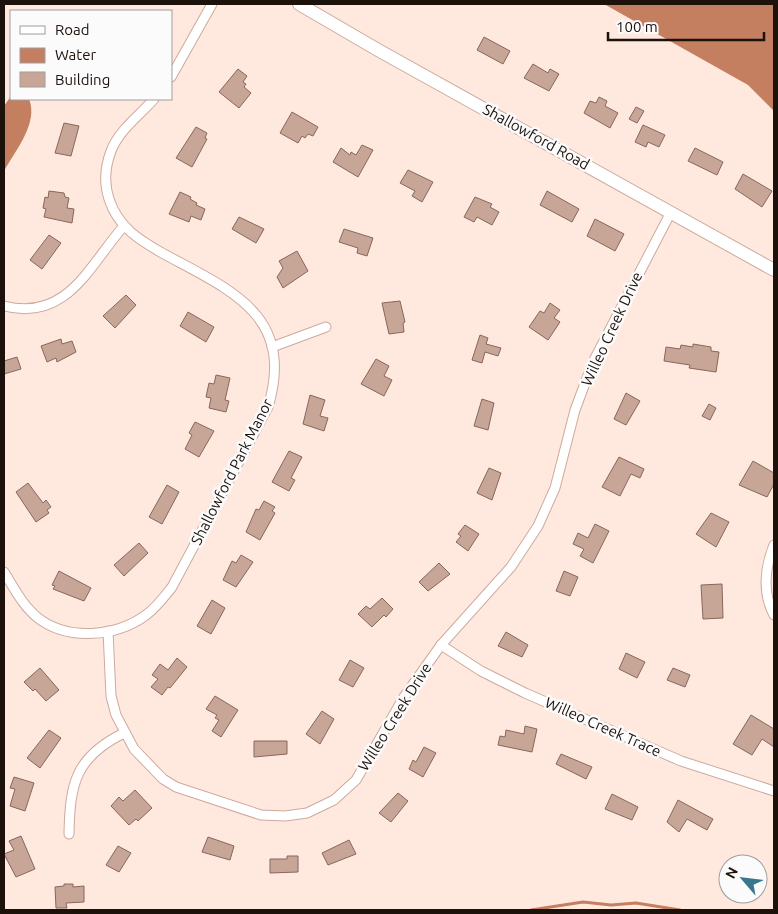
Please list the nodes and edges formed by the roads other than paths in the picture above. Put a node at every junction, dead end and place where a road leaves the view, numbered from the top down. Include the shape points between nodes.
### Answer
1 (212, 4) edge
2 (298, 4) edge
3 (172, 75) edge
4 (153, 100) edge
5 (670, 212) junction
6 (123, 227) junction
7 (774, 270) edge
8 (4, 306) edge
9 (326, 327) dead end
10 (272, 348) junction
11 (774, 545) edge
12 (4, 572) edge
13 (774, 615) edge
14 (108, 631) junction
15 (441, 645) junction
16 (124, 733) junction
17 (774, 791) edge
18 (69, 834) dead end

1 - 3 street
2 - 5 street, Shallowford Road
4 - 6 street, Shallowford Park Manor via 121,134 106,171 106,191 112,210
5 - 7 street, Shallowford Road
5 - 15 street, Willeo Creek Drive via 593,362 575,410 555,488 538,526 511,567
6 - 8 street via 68,294 39,308
6 - 10 street, Shallowford Park Manor via 141,241 240,298 260,319
9 - 10 street
10 - 14 street, Shallowford Park Manor via 275,377 268,407 172,587 145,616 127,626
11 - 13 street via 766,577 768,601
12 - 14 street via 31,612 56,628 72,633
14 - 16 street, Willeo Creek Drive via 111,696
15 - 16 street, Willeo Creek Drive via 404,696 356,780 334,800 307,813 285,816 262,814 176,786 153,771
15 - 17 street, Willeo Creek Trace via 481,671 577,716 681,761
16 - 18 street via 102,745 80,770 70,797

